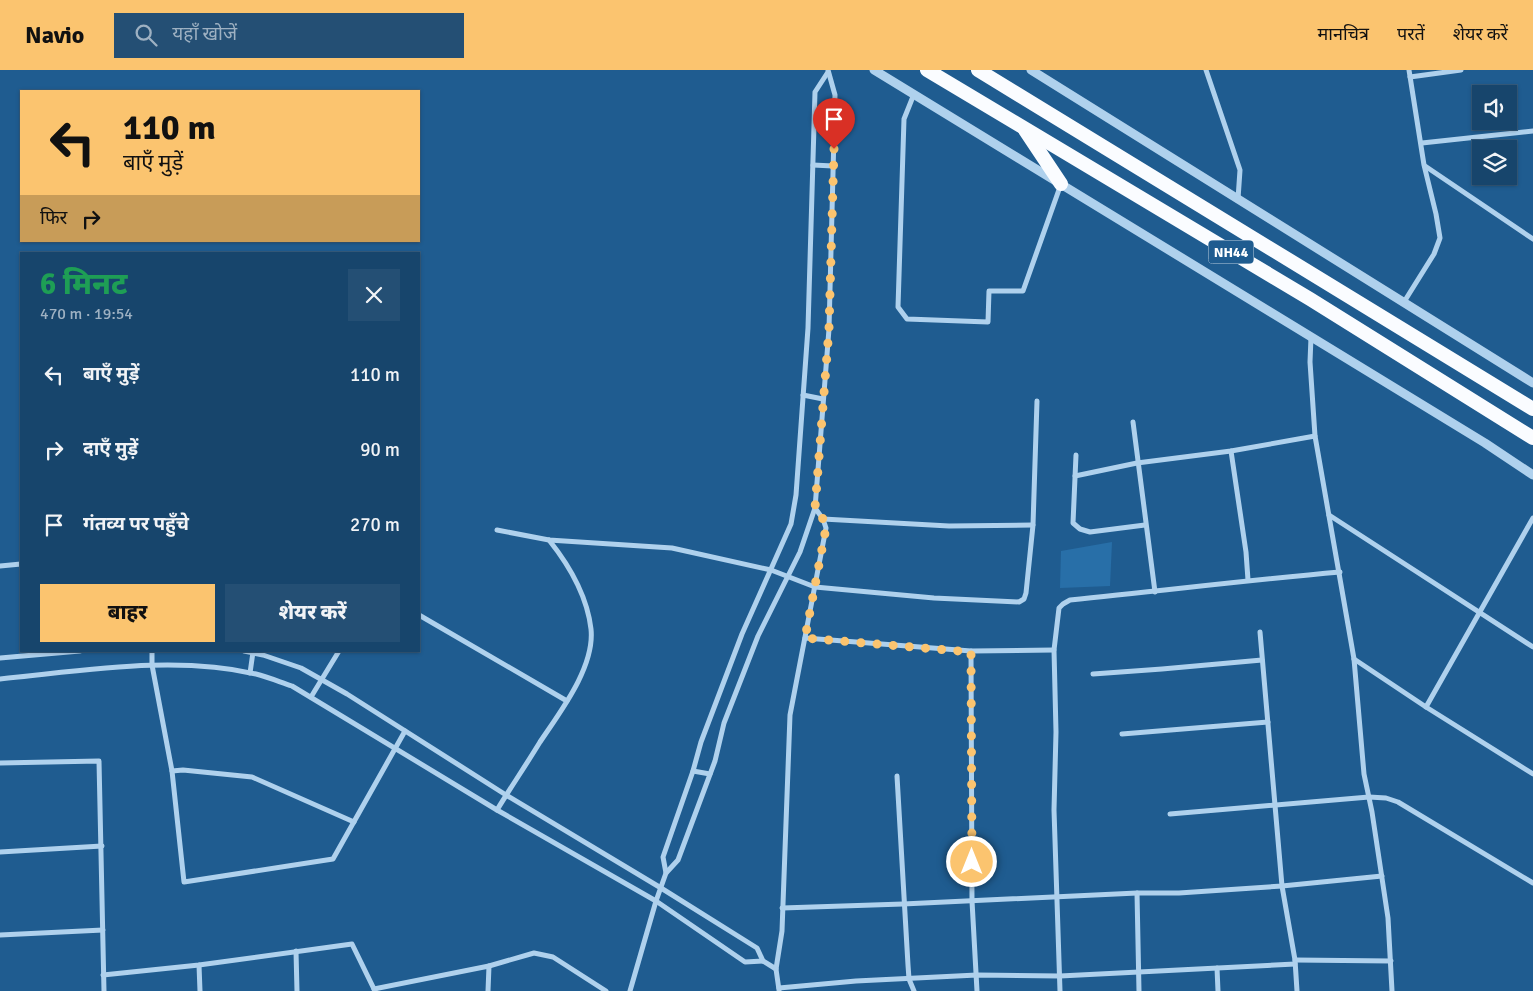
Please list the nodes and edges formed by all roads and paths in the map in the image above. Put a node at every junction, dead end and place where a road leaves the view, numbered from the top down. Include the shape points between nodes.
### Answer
1 (874, 70) edge
2 (927, 70) edge
3 (978, 70) edge
4 (1031, 70) edge
5 (1206, 70) edge
6 (1409, 70) edge
7 (1462, 70) edge
8 (828, 71) edge
9 (1410, 77) junction
10 (914, 94) junction
11 (1023, 127) junction
12 (1533, 131) edge
13 (1422, 143) junction
14 (813, 165) junction
15 (833, 166) junction
16 (1424, 166) junction
17 (1060, 184) junction
18 (1238, 199) junction
19 (1533, 239) edge
20 (1404, 302) junction
21 (1311, 336) junction
22 (1533, 382) edge
23 (803, 395) junction
24 (823, 399) junction
25 (1037, 401) dead end
26 (1533, 409) edge
27 (1133, 422) dead end
28 (1315, 436) junction
29 (1533, 438) edge
30 (1231, 451) junction
31 (1076, 455) dead end
32 (1137, 463) junction
33 (1533, 475) edge
34 (1075, 476) junction
35 (815, 508) junction
36 (1329, 515) junction
37 (1533, 518) edge
38 (823, 519) junction
39 (1033, 525) junction
40 (1145, 525) junction
41 (496, 530) dead end
42 (549, 540) junction
43 (20, 564) edge
44 (0, 566) edge
45 (770, 570) junction
46 (1340, 572) junction
47 (787, 577) junction
48 (1248, 580) junction
49 (815, 587) junction
50 (1155, 592) junction
51 (1479, 614) junction
52 (420, 616) edge
53 (1260, 632) dead end
54 (805, 638) junction
55 (1533, 647) edge
56 (1054, 650) junction
57 (69, 652) edge
58 (152, 652) edge
59 (253, 652) edge
60 (338, 652) edge
61 (971, 652) junction
62 (0, 658) edge
63 (1354, 659) junction
64 (1262, 660) junction
65 (152, 665) junction
66 (250, 673) junction
67 (1093, 674) dead end
68 (0, 679) edge
69 (321, 679) junction
70 (311, 697) junction
71 (567, 701) junction
72 (1426, 707) junction
73 (1268, 722) junction
74 (405, 731) junction
75 (1122, 734) dead end
76 (395, 749) junction
77 (0, 763) edge
78 (694, 770) junction
79 (172, 771) junction
80 (710, 774) junction
81 (1533, 774) edge
82 (896, 776) dead end
83 (506, 795) junction
84 (1369, 797) junction
85 (1276, 804) junction
86 (497, 810) junction
87 (1170, 814) dead end
88 (354, 822) junction
89 (102, 846) junction
90 (0, 852) edge
91 (666, 873) junction
92 (1382, 876) junction
93 (1533, 883) edge
94 (1282, 886) junction
95 (661, 888) junction
96 (1137, 893) junction
97 (1058, 897) junction
98 (656, 901) junction
99 (972, 901) junction
100 (903, 904) junction
101 (782, 908) junction
102 (103, 930) junction
103 (0, 935) edge
104 (296, 951) junction
105 (763, 961) junction
106 (1391, 961) junction
107 (1295, 962) junction
108 (199, 964) junction
109 (489, 966) junction
110 (1217, 968) junction
111 (776, 969) junction
112 (1138, 973) junction
113 (103, 975) junction
114 (976, 975) junction
115 (1060, 976) junction
116 (909, 979) junction
117 (779, 989) edge
118 (374, 990) edge
119 (104, 991) edge
120 (200, 991) edge
121 (297, 991) edge
122 (488, 991) edge
123 (606, 991) edge
124 (630, 991) edge
125 (914, 991) edge
126 (977, 991) edge
127 (1060, 991) edge
128 (1139, 991) edge
129 (1218, 991) edge
130 (1297, 991) edge
131 (1392, 991) edge

1 - 10 street
2 - 11 highway, NH44
3 - 26 highway, NH44
4 - 18 street
5 - 18 street via 1240,170
6 - 9 street
7 - 9 street
8 - 14 street via 815,92
8 - 15 street via 835,95
9 - 13 street
10 - 17 street
10 - 17 street via 904,118 898,298 898,307 907,319 988,322 988,292 1023,291
11 - 17 highway
11 - 29 highway, NH44 via 1310,299
12 - 13 street
13 - 16 street
14 - 15 street
14 - 23 street
15 - 24 street via 829,329
16 - 19 street
16 - 20 street via 1440,238 1434,254
17 - 21 street
18 - 20 street
20 - 22 street
21 - 28 street
21 - 33 street
23 - 24 street
23 - 45 street via 796,495 790,524
24 - 35 street
25 - 39 street
27 - 32 street
28 - 30 street
28 - 36 street
30 - 32 street
30 - 48 street
31 - 34 street
32 - 34 street
32 - 40 street
34 - 40 street via 1073,523 1080,529 1090,532
35 - 38 street
35 - 47 street via 800,552
36 - 46 street
36 - 51 street
37 - 51 street
38 - 39 street via 948,526
38 - 49 street via 826,528
39 - 49 street via 1026,593 1019,602
40 - 50 street
41 - 42 street
42 - 45 street via 672,548
42 - 71 street via 576,581 586,603 591,630 590,651
43 - 44 street
45 - 47 street
45 - 78 street via 742,634
46 - 48 street
46 - 63 street
47 - 49 street
47 - 80 street via 758,636 727,715
48 - 50 street
49 - 54 street
50 - 56 street via 1070,600 1063,604 1056,617
51 - 55 street
51 - 72 street
52 - 71 street
53 - 64 street
54 - 61 street
54 - 101 street via 790,715
56 - 61 street
56 - 97 street via 1054,810
57 - 62 street
58 - 65 street
59 - 66 street
59 - 69 street via 301,668
60 - 69 street
61 - 99 street
63 - 72 street
63 - 84 street
64 - 67 street
64 - 73 street
65 - 66 street
65 - 68 street
65 - 79 street
66 - 70 street via 292,686
69 - 70 street
69 - 74 street
70 - 76 street
71 - 83 street
72 - 81 street
73 - 75 street
73 - 85 street
74 - 76 street
74 - 83 street
76 - 86 street
76 - 88 street
77 - 89 street via 99,761
78 - 80 street
78 - 91 street via 663,857
79 - 88 street via 252,778
79 - 88 street via 184,882 334,859
80 - 91 street via 678,860
82 - 100 street
83 - 86 street
83 - 95 street
84 - 85 street
84 - 92 street
84 - 93 street via 1398,802
85 - 87 street
85 - 94 street
86 - 98 street
89 - 90 street
89 - 102 street
91 - 95 street
92 - 94 street
92 - 106 street
94 - 96 street
94 - 107 street
95 - 98 street
95 - 105 street via 757,948
96 - 97 street
96 - 112 street
97 - 99 street
97 - 115 street
98 - 105 street via 746,962
98 - 124 street
99 - 100 street
99 - 114 street
100 - 101 street
100 - 116 street
101 - 111 street
102 - 103 street
102 - 113 street
104 - 108 street
104 - 118 street via 352,944
104 - 121 street
105 - 111 street
106 - 107 street
106 - 131 street
107 - 110 street
107 - 130 street
108 - 113 street
108 - 120 street
109 - 118 street
109 - 122 street
109 - 123 street via 534,953 553,957
110 - 112 street
110 - 129 street
111 - 117 street
112 - 115 street
112 - 128 street
113 - 119 street
114 - 115 street
114 - 116 street
114 - 126 street
115 - 127 street
116 - 117 street
116 - 125 street

